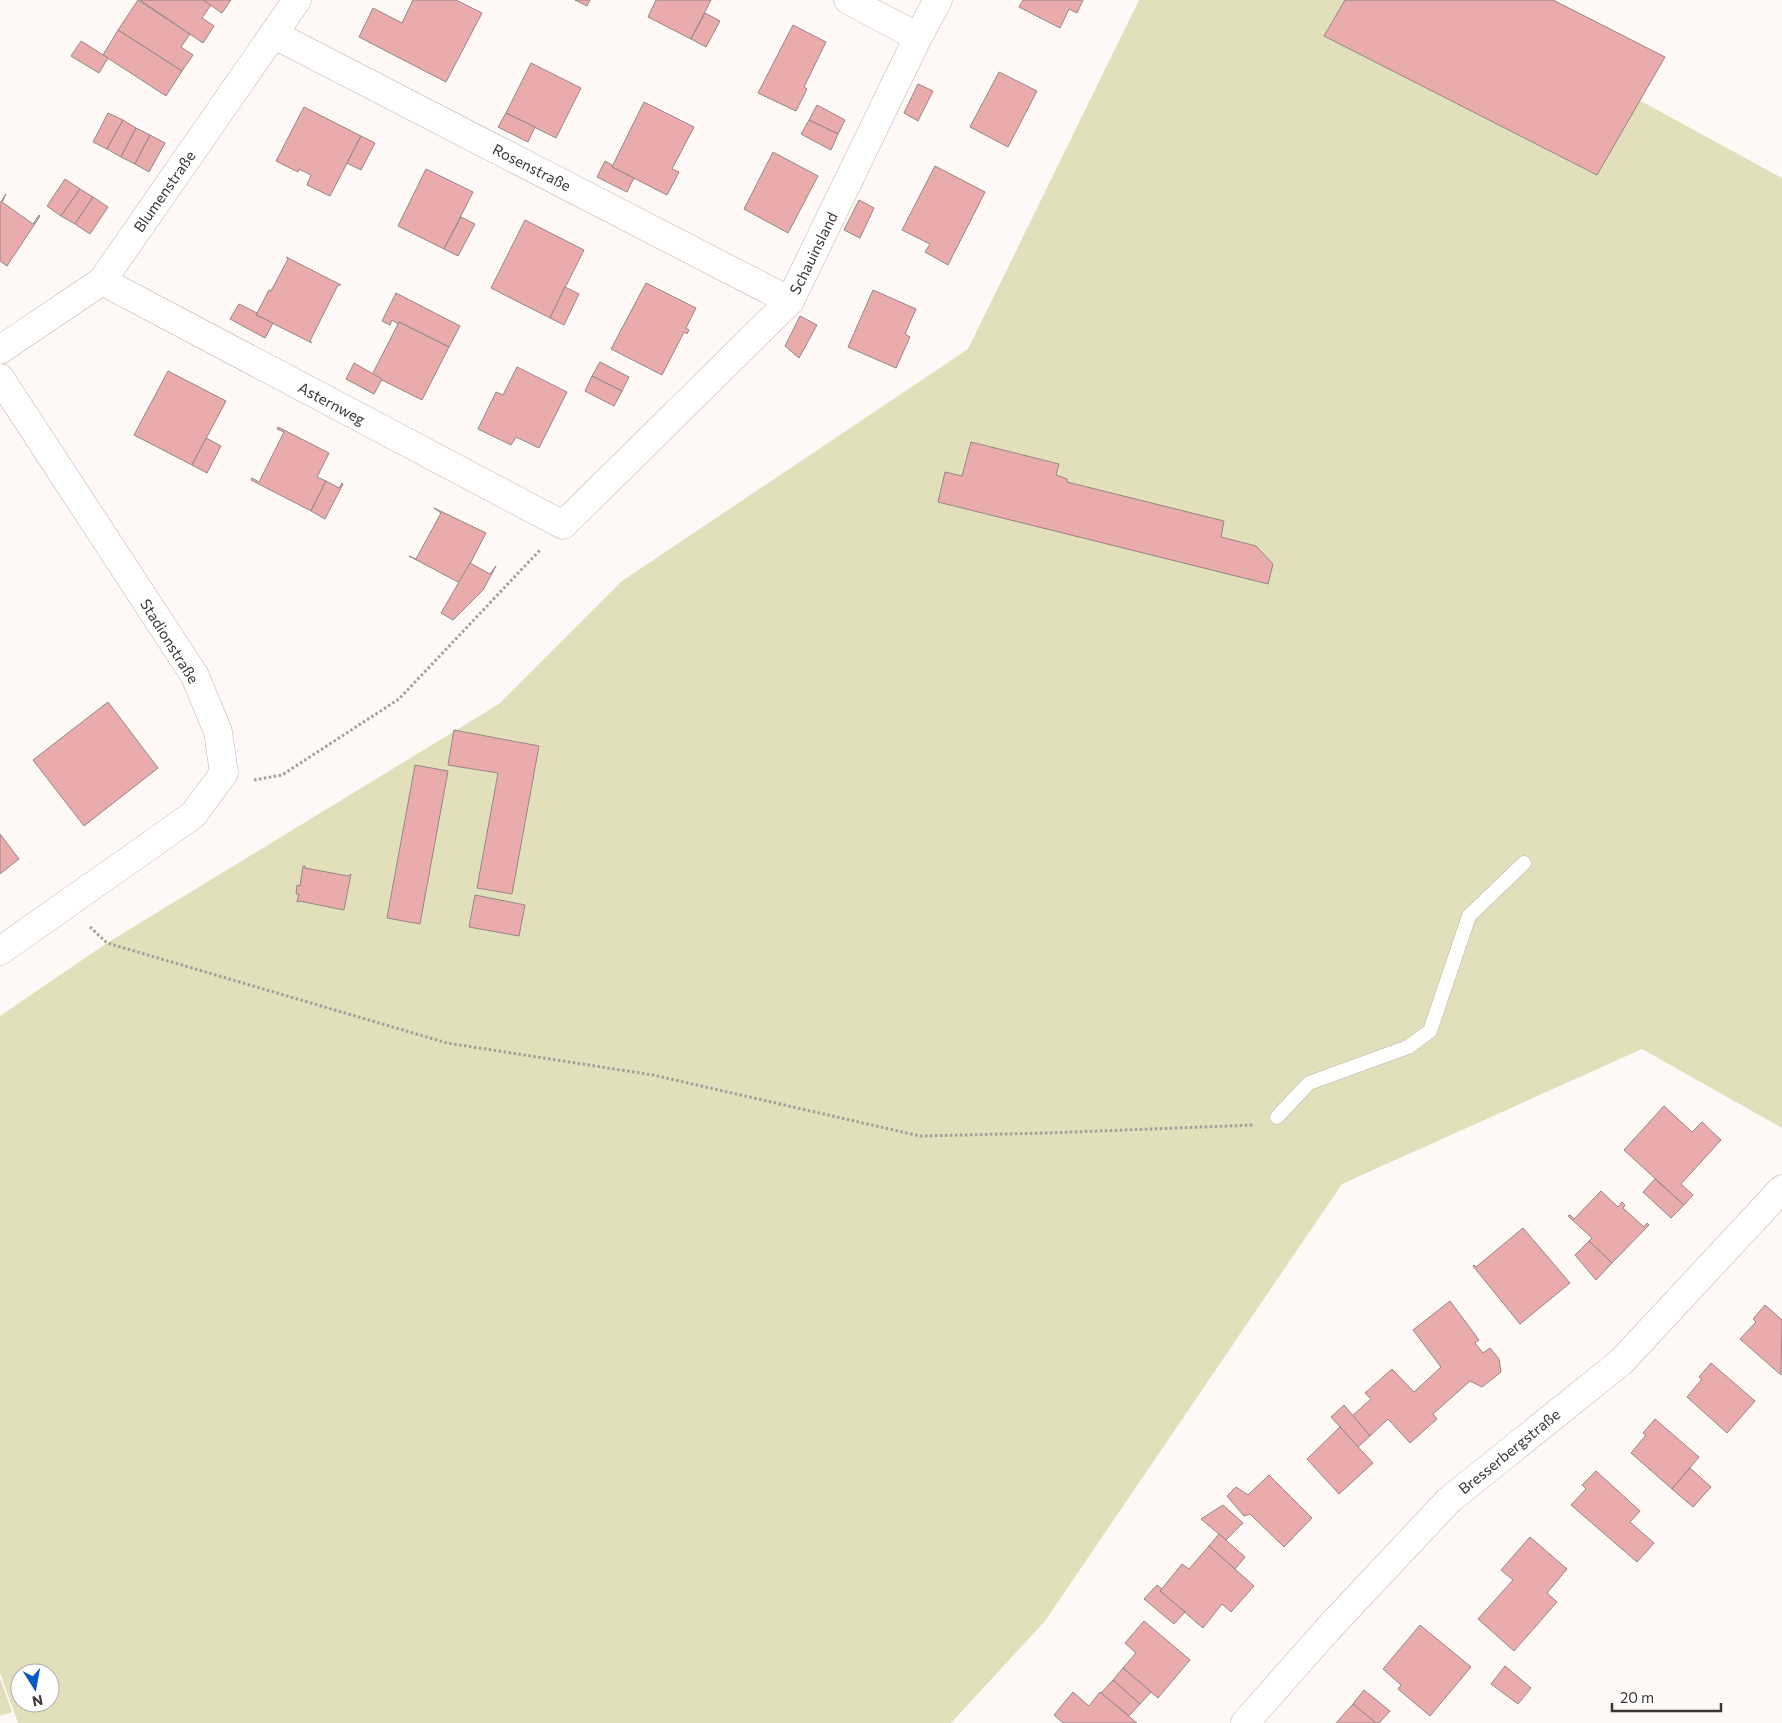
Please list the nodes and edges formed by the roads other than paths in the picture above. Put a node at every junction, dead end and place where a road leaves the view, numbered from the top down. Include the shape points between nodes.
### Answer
1 (297, 0) edge
2 (848, 0) edge
3 (938, 0) edge
4 (273, 34) junction
5 (918, 37) junction
6 (102, 281) junction
7 (790, 301) junction
8 (0, 350) edge
9 (0, 378) edge
10 (563, 526) joint
11 (1524, 863) dead end
12 (0, 951) edge
13 (1277, 1117) road end
14 (1782, 1189) edge
15 (1246, 1723) edge

1 - 4 street, Blumenstraße
2 - 5 street
3 - 5 street, Schauinsland
4 - 6 street, Blumenstraße
4 - 7 street, Rosenstraße
5 - 7 street, Schauinsland
6 - 8 street, Blumenstraße
6 - 10 street, Asternweg
7 - 10 street, Schauinsland
9 - 12 street, Stadionstraße via 195,676 218,732 224,773 193,816
11 - 13 lane via 1469,916 1430,1031 1408,1047 1308,1083
14 - 15 street, Bresserbergstraße via 1621,1362 1449,1500

